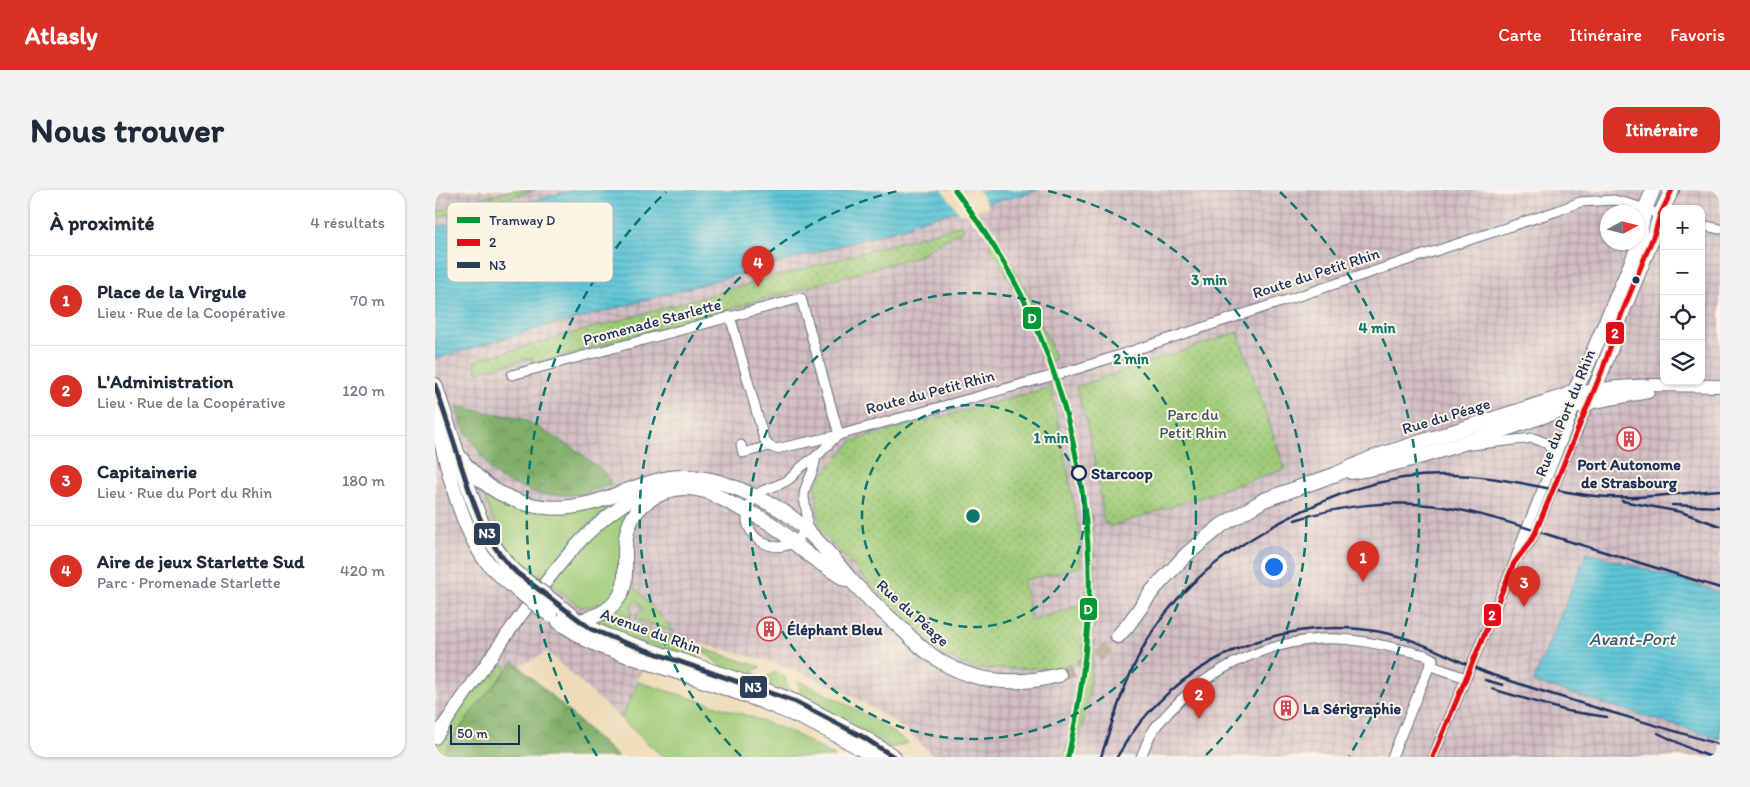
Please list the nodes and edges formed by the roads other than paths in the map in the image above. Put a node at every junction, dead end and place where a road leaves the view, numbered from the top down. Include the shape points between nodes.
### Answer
1 (1653, 190) edge
2 (1672, 190) edge
3 (1631, 205) edge
4 (1666, 205) edge
5 (1645, 209) joint
6 (1660, 215) edge
7 (1660, 221) edge
8 (1705, 226) edge
9 (1720, 229) edge
10 (1636, 250) edge
11 (730, 316) junction
12 (512, 375) dead end
13 (435, 385) edge
14 (1720, 386) edge
15 (1582, 397) junction
16 (439, 413) edge
17 (839, 435) junction
18 (741, 446) dead end
19 (769, 446) junction
20 (1453, 446) junction
21 (459, 455) junction
22 (816, 456) junction
23 (1555, 457) junction
24 (1334, 475) junction
25 (687, 482) junction
26 (646, 492) junction
27 (755, 496) junction
28 (632, 500) junction
29 (747, 512) junction
30 (805, 529) junction
31 (794, 542) junction
32 (1514, 562) junction
33 (521, 585) junction
34 (859, 589) junction
35 (553, 610) junction
36 (579, 622) junction
37 (562, 624) junction
38 (1118, 636) tunnel mouth
39 (1433, 658) junction
40 (1059, 675) tunnel mouth
41 (1466, 678) junction
42 (435, 738) edge
43 (874, 757) edge
44 (894, 757) edge
45 (1141, 757) edge
46 (1392, 757) edge
47 (1433, 757) edge

1 - 5 main road, Rue du Port du Rhin
2 - 4 main road, Rue du Port du Rhin
3 - 17 street, Route du Petit Rhin via 1614,200 1579,202 1080,368
5 - 6 street, Route du Petit Rhin
7 - 15 main road, Rue du Port du Rhin via 1611,348
8 - 9 street
10 - 15 main road, Rue du Port du Rhin via 1579,384
11 - 12 street, Promenade Starlette
11 - 17 street, Promenade Starlette via 801,298
11 - 19 street via 764,439
13 - 16 main road
14 - 15 main road via 1679,386
15 - 20 main road, Rue du Péage
15 - 23 street, Rue du Port du Rhin
15 - 24 main road, Rue du Péage via 1374,457
15 - 32 street, Rue du Port du Rhin via 1531,541
16 - 21 main road, Avenue du Rhin
16 - 33 main road, Avenue du Rhin via 458,500 476,545 493,568
17 - 19 street via 776,449
17 - 22 street, Route du Petit Rhin
18 - 19 street via 743,453
20 - 23 street, Rue du Péage via 1533,438 1546,443
20 - 24 main road, Rue du Péage via 1378,468
21 - 28 main road via 481,481 501,494 527,504 567,507
21 - 33 main road, Avenue du Rhin via 487,536
22 - 27 street, Route du Petit Rhin via 790,479
22 - 30 street, Route du Petit Rhin via 805,487
23 - 32 street, Rue du Port du Rhin
24 - 38 main road, Rue du Péage via 1264,500 1216,530 1169,572
25 - 26 main road via 658,480
25 - 27 main road, Rue du Péage via 705,478
25 - 29 main road, Rue du Péage
26 - 28 main road
26 - 28 main road
27 - 29 street
27 - 30 main road, Rue du Péage
28 - 36 main road via 621,592 605,610
28 - 42 main road via 609,515 566,555 493,652
29 - 31 main road, Rue du Péage via 769,522
29 - 31 street via 751,533 760,542 778,548
30 - 31 street
30 - 34 main road, Rue du Péage
31 - 34 main road, Rue du Péage
32 - 41 street, Rue du Port du Rhin
33 - 35 main road, Avenue du Rhin, bridge
34 - 40 main road, Rue du Péage via 929,654 960,672 990,680 1017,682
35 - 36 main road, Avenue du Rhin
35 - 37 main road, Avenue du Rhin
36 - 37 main road
36 - 44 main road, Avenue du Rhin via 615,639 783,696 863,737
37 - 43 main road, Avenue du Rhin via 601,646 772,705
39 - 41 street via 1432,666
39 - 45 street via 1377,644 1335,639 1293,643 1267,650 1237,661 1181,698 1155,728
39 - 46 street
41 - 47 street, Rue du Port du Rhin

